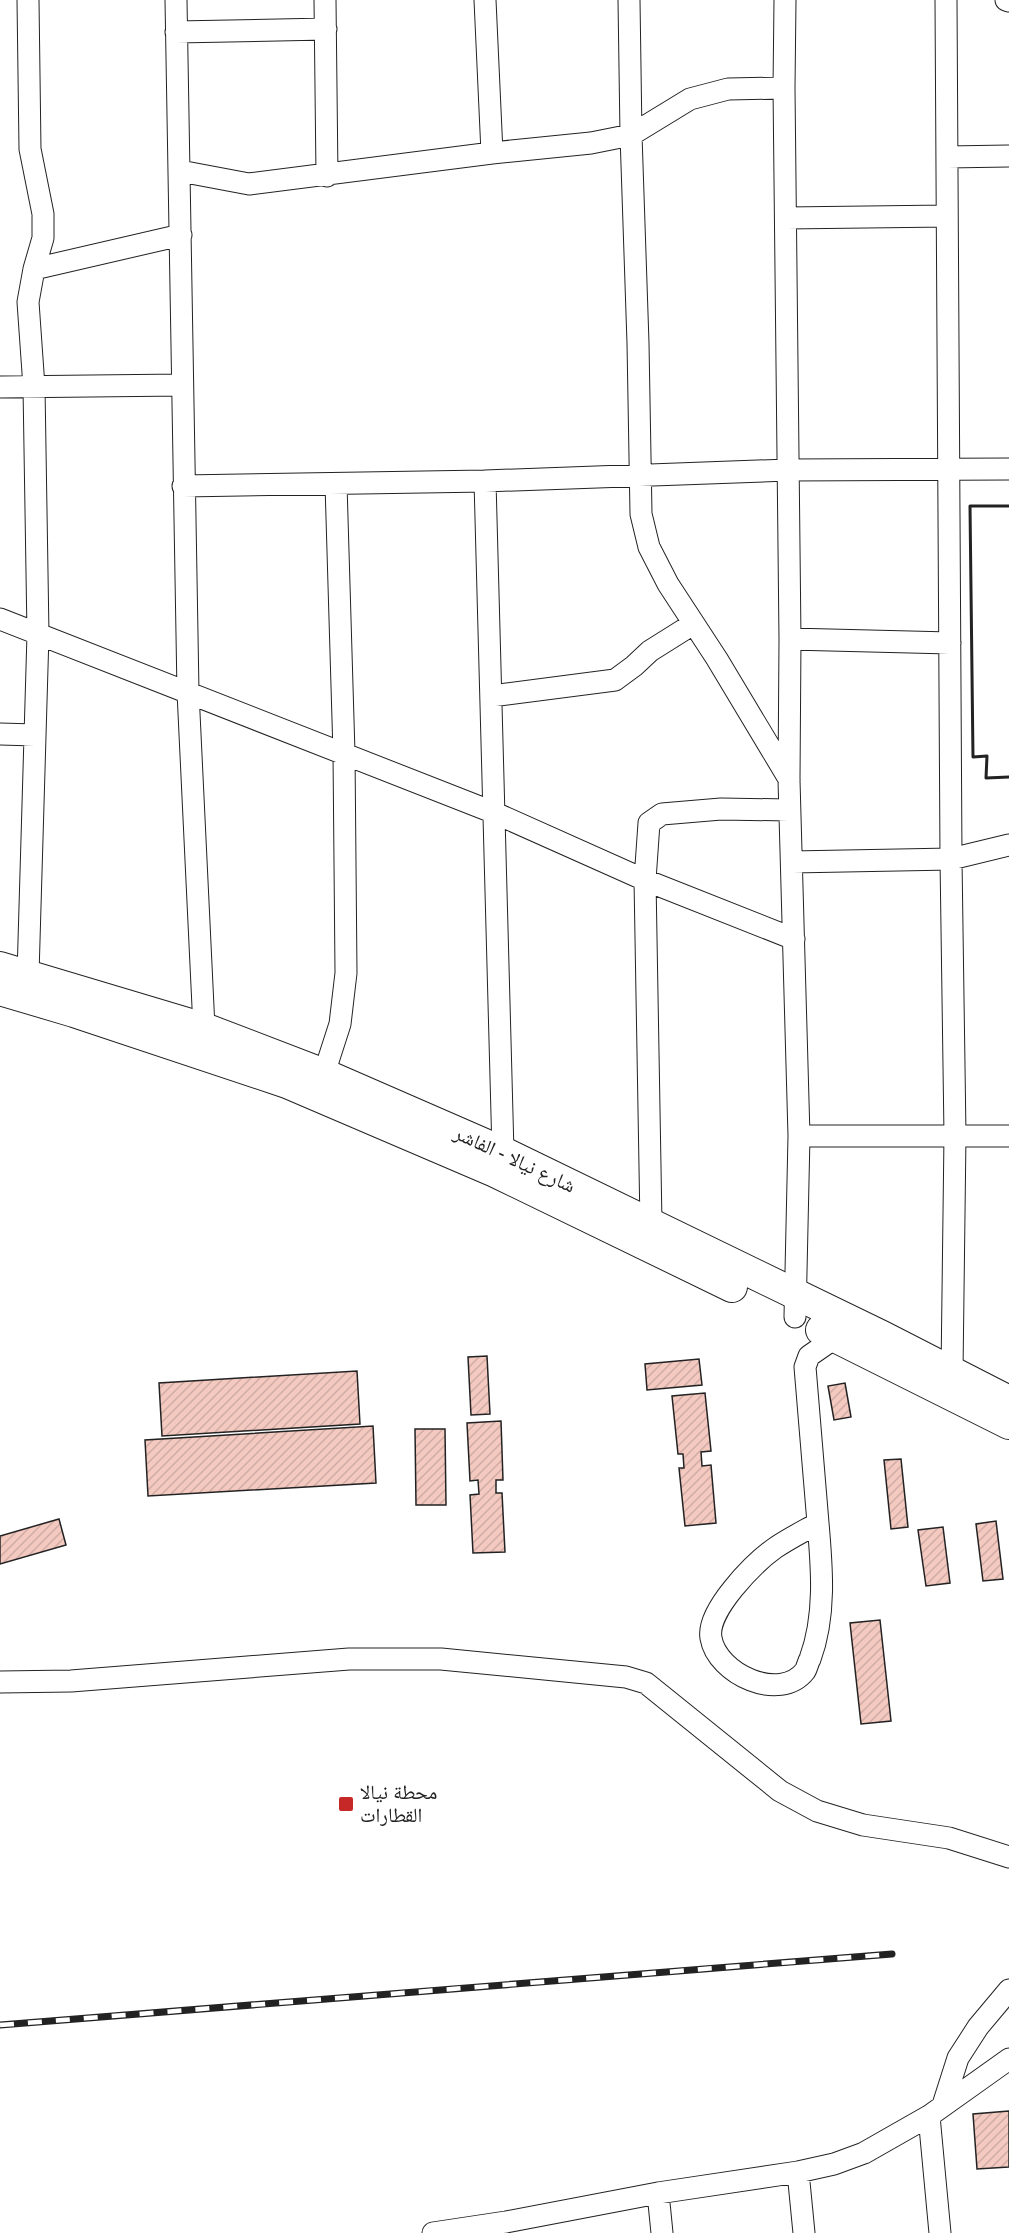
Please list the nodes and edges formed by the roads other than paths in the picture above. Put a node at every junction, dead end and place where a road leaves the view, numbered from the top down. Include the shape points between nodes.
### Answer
1 (28, 0) edge
2 (176, 0) edge
3 (325, 0) edge
4 (485, 0) edge
5 (629, 0) edge
6 (785, 0) edge
7 (946, 0) edge
8 (326, 28) junction
9 (176, 32) junction
10 (784, 88) junction
11 (631, 135) junction
12 (492, 153) junction
13 (1009, 156) edge
14 (947, 157) junction
15 (180, 171) junction
16 (327, 176) junction
17 (947, 216) junction
18 (786, 218) junction
19 (181, 235) junction
20 (34, 269) junction
21 (182, 385) junction
22 (0, 387) edge
23 (34, 387) junction
24 (950, 469) junction
25 (1009, 469) edge
26 (788, 470) junction
27 (641, 476) junction
28 (485, 481) junction
29 (336, 484) junction
30 (183, 486) junction
31 (0, 619) edge
32 (693, 624) junction
33 (38, 634) junction
34 (790, 639) junction
35 (950, 643) junction
36 (188, 692) junction
37 (491, 696) junction
38 (0, 734) edge
39 (35, 735) junction
40 (344, 753) junction
41 (789, 780) junction
42 (789, 810) junction
43 (495, 813) junction
44 (1009, 845) edge
45 (951, 859) junction
46 (792, 862) junction
47 (645, 880) junction
48 (794, 939) junction
49 (0, 967) edge
50 (28, 975) junction
51 (0, 990) edge
52 (204, 1028) junction
53 (320, 1085) junction
54 (954, 1135) junction
55 (799, 1136) junction
56 (1009, 1136) edge
57 (503, 1152) junction
58 (651, 1224) junction
59 (795, 1306) junction
60 (845, 1330) junction
61 (952, 1372) junction
62 (992, 1400) edge
63 (1009, 1424) edge
64 (818, 1523) junction
65 (0, 1682) edge
66 (1009, 1857) edge
67 (1009, 1990) edge
68 (1009, 2059) edge
69 (936, 2110) junction
70 (798, 2172) junction
71 (658, 2193) junction
72 (506, 2228) edge
73 (434, 2233) edge
74 (662, 2233) edge
75 (804, 2233) edge
76 (940, 2233) edge

1 - 20 street via 30,149 44,238
2 - 9 street
3 - 8 street
4 - 12 street
5 - 11 street
6 - 10 street
7 - 14 street
8 - 9 street
8 - 16 street
9 - 15 street
10 - 11 street via 728,89 690,99
10 - 18 street
11 - 12 street
11 - 27 street
12 - 16 street
13 - 14 street
14 - 17 street
15 - 16 street via 249,184
15 - 19 street
17 - 18 street
17 - 24 street
18 - 26 street
19 - 20 street
19 - 21 street
20 - 23 street via 28,302
21 - 23 street
21 - 30 street
22 - 23 street
23 - 33 street
24 - 25 street
24 - 26 street
24 - 35 street
26 - 27 street
26 - 34 street
27 - 28 street
27 - 32 street via 641,514 650,547
28 - 29 street
28 - 37 street
29 - 30 street
29 - 40 street
30 - 36 street
31 - 33 street
32 - 37 street via 650,651 615,680
32 - 41 street
33 - 36 street
33 - 39 street
34 - 35 street
34 - 41 street
35 - 45 street
36 - 40 street
36 - 52 street
37 - 43 street
38 - 39 street
39 - 50 street
40 - 43 street
40 - 53 street via 346,973 340,1024
41 - 42 street
42 - 46 street
42 - 47 street via 721,809 663,814 649,823
43 - 47 street
43 - 57 street
44 - 45 street
45 - 46 street
45 - 54 street
46 - 48 street
47 - 48 street
47 - 58 street
48 - 55 street
49 - 50 highway, شارع نيالا - الفاشر
50 - 52 highway, شارع نيالا - الفاشر
51 - 53 highway, شارع نيالا - الفاشر via 198,1052
52 - 53 highway, شارع نيالا - الفاشر
53 - 57 highway, شارع نيالا - الفاشر
53 - 59 highway, شارع نيالا - الفاشر via 495,1172
54 - 55 street
54 - 56 street
54 - 61 street
55 - 59 street
57 - 58 highway, شارع نيالا - الفاشر
58 - 59 highway, شارع نيالا - الفاشر
59 - 60 highway, شارع نيالا - الفاشر
60 - 61 highway, شارع نيالا - الفاشر
60 - 62 highway, شارع نيالا - الفاشر
60 - 64 street via 809,1356 805,1367
61 - 62 highway, شارع نيالا - الفاشر
62 - 63 highway, شارع نيالا - الفاشر
64 - 64 street via 820,1609 814,1647 805,1671 787,1684 750,1680 732,1671 711,1639 718,1609 774,1548
65 - 66 street via 71,1681 348,1659 441,1659 626,1677 646,1683 780,1791 817,1811 863,1825 950,1838
67 - 69 street via 958,2058
68 - 69 street
69 - 70 street via 864,2153
69 - 76 street
70 - 71 street
70 - 75 street
71 - 72 street
71 - 74 street
72 - 73 street

